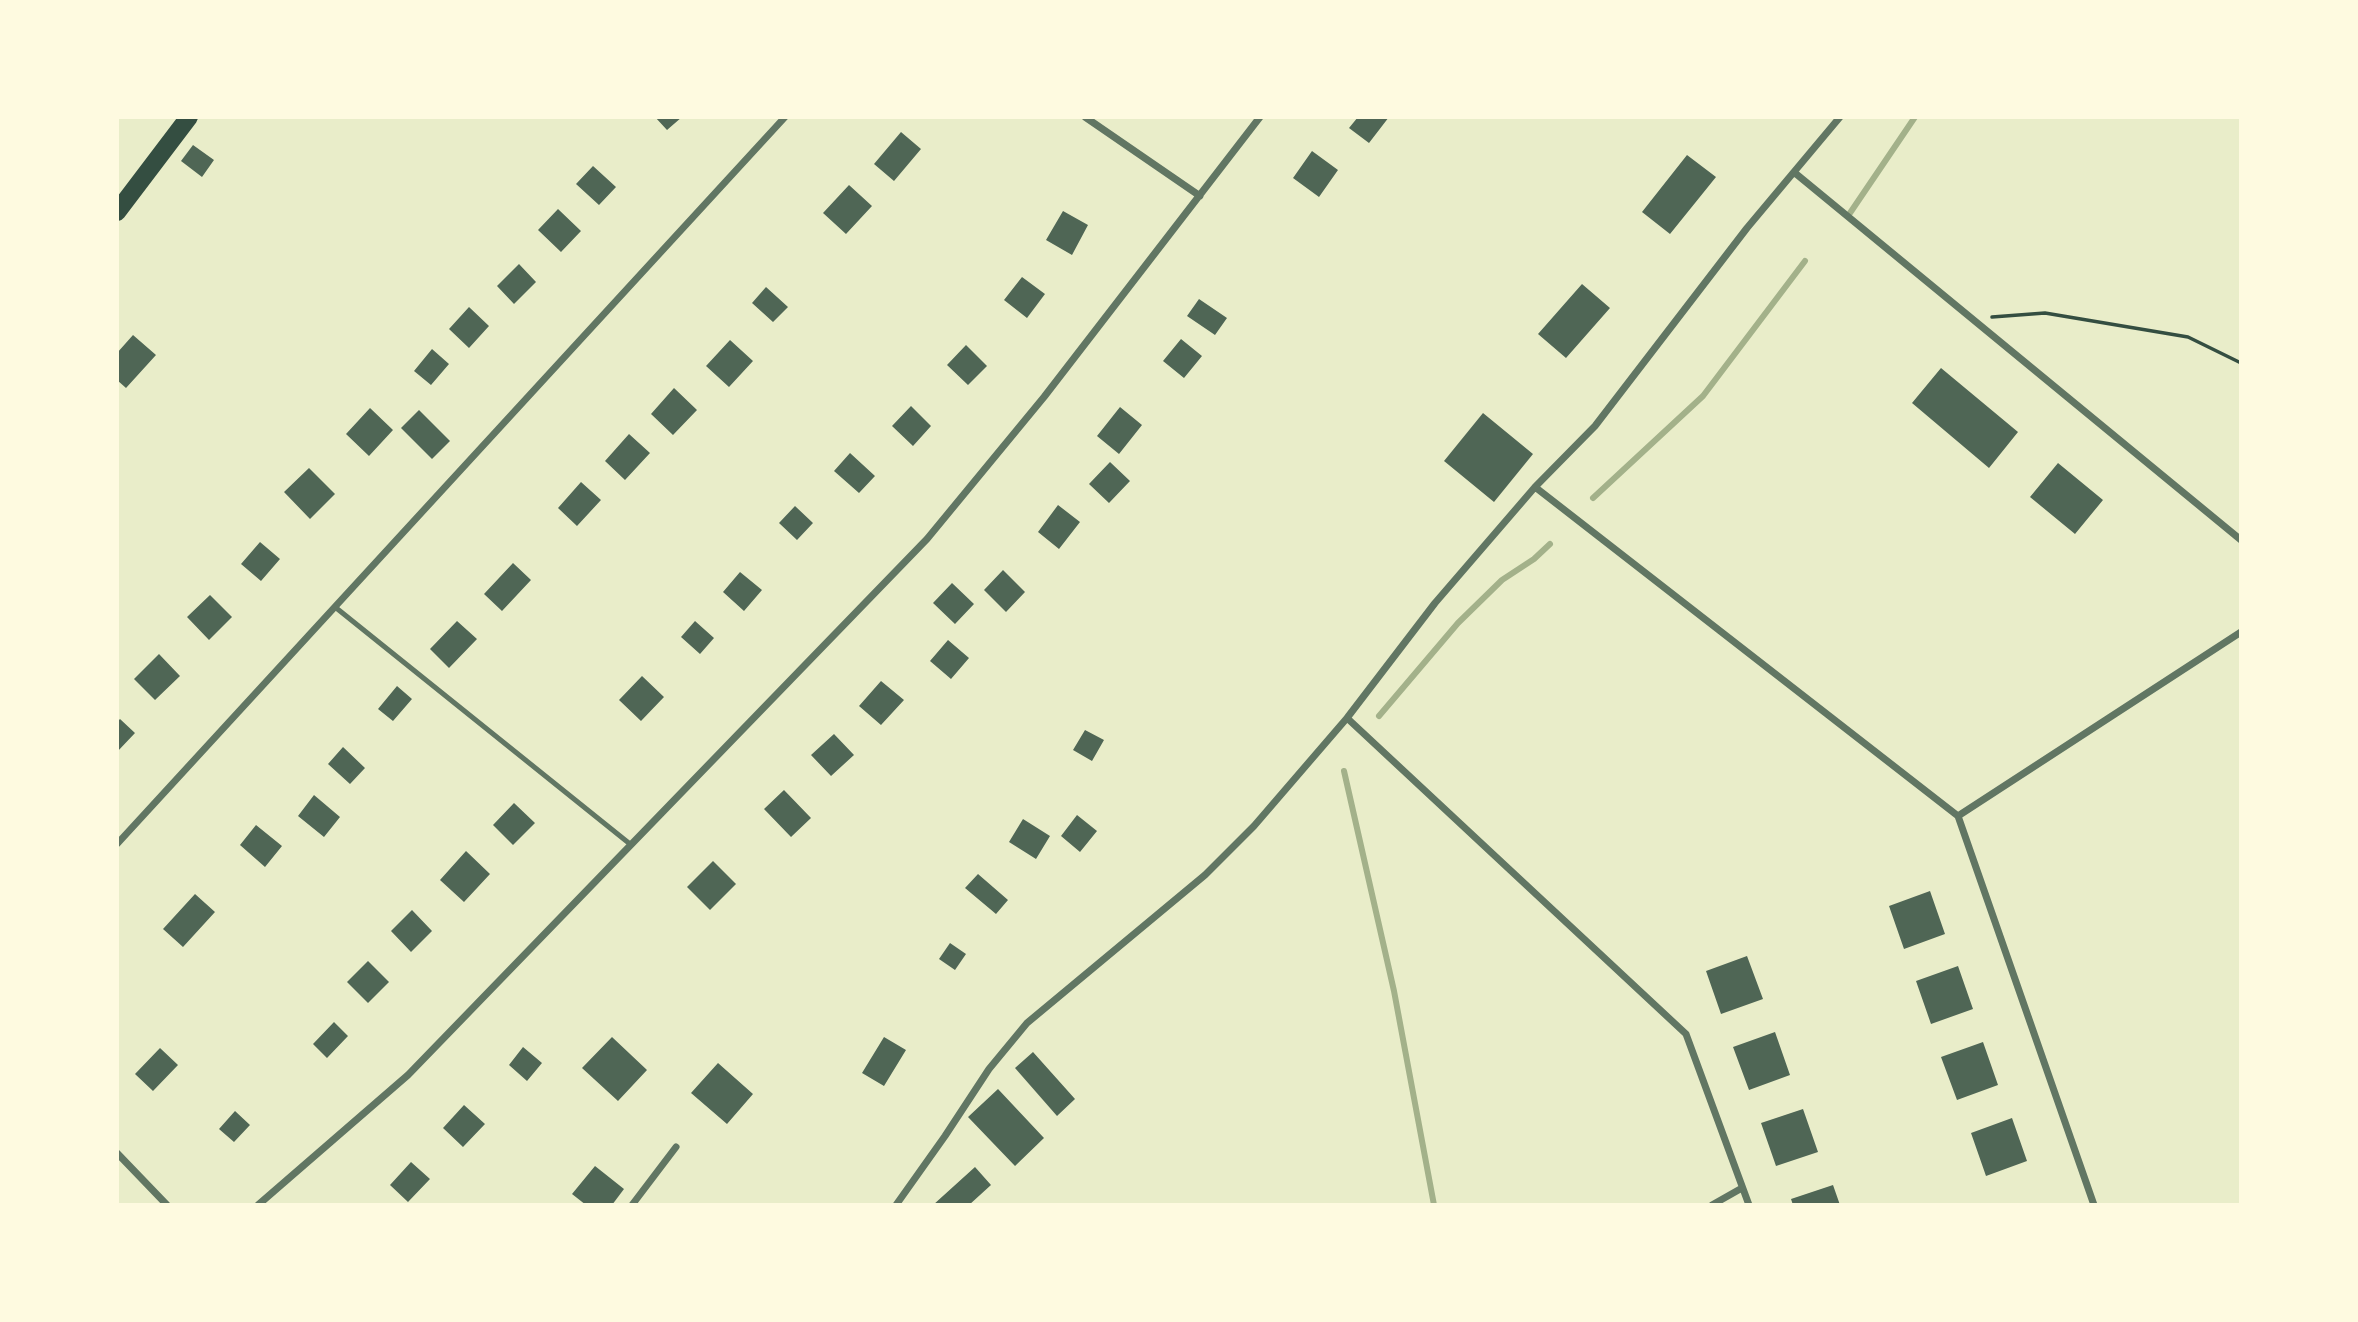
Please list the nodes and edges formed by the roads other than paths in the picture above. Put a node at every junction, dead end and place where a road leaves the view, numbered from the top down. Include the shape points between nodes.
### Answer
1 (189, 117) edge
2 (785, 117) edge
3 (1086, 117) edge
4 (1260, 117) edge
5 (1840, 117) edge
6 (1795, 173) junction
7 (1200, 196) junction
8 (117, 212) edge
9 (1535, 487) junction
10 (2241, 540) edge
11 (335, 607) junction
12 (2241, 632) edge
13 (1348, 718) junction
14 (1958, 816) junction
15 (631, 844) junction
16 (117, 845) edge
17 (676, 1146) dead end
18 (117, 1153) edge
19 (1742, 1188) junction
20 (167, 1205) edge
21 (258, 1205) edge
22 (632, 1205) edge
23 (896, 1205) edge
24 (1712, 1205) edge
25 (1749, 1205) edge
26 (2094, 1205) edge

1 - 8 main road
2 - 11 street
3 - 7 street
4 - 7 street
5 - 6 street
6 - 9 street via 1747,228 1595,426
6 - 10 street
7 - 15 street via 927,539
9 - 13 street via 1436,603
9 - 14 street
11 - 15 lane
11 - 16 street
12 - 14 street
13 - 19 street via 1686,1034
13 - 23 street via 1254,826 1205,874 1027,1023 989,1069
14 - 26 street
15 - 21 street via 408,1075
17 - 22 street
18 - 20 street
19 - 24 street
19 - 25 street

